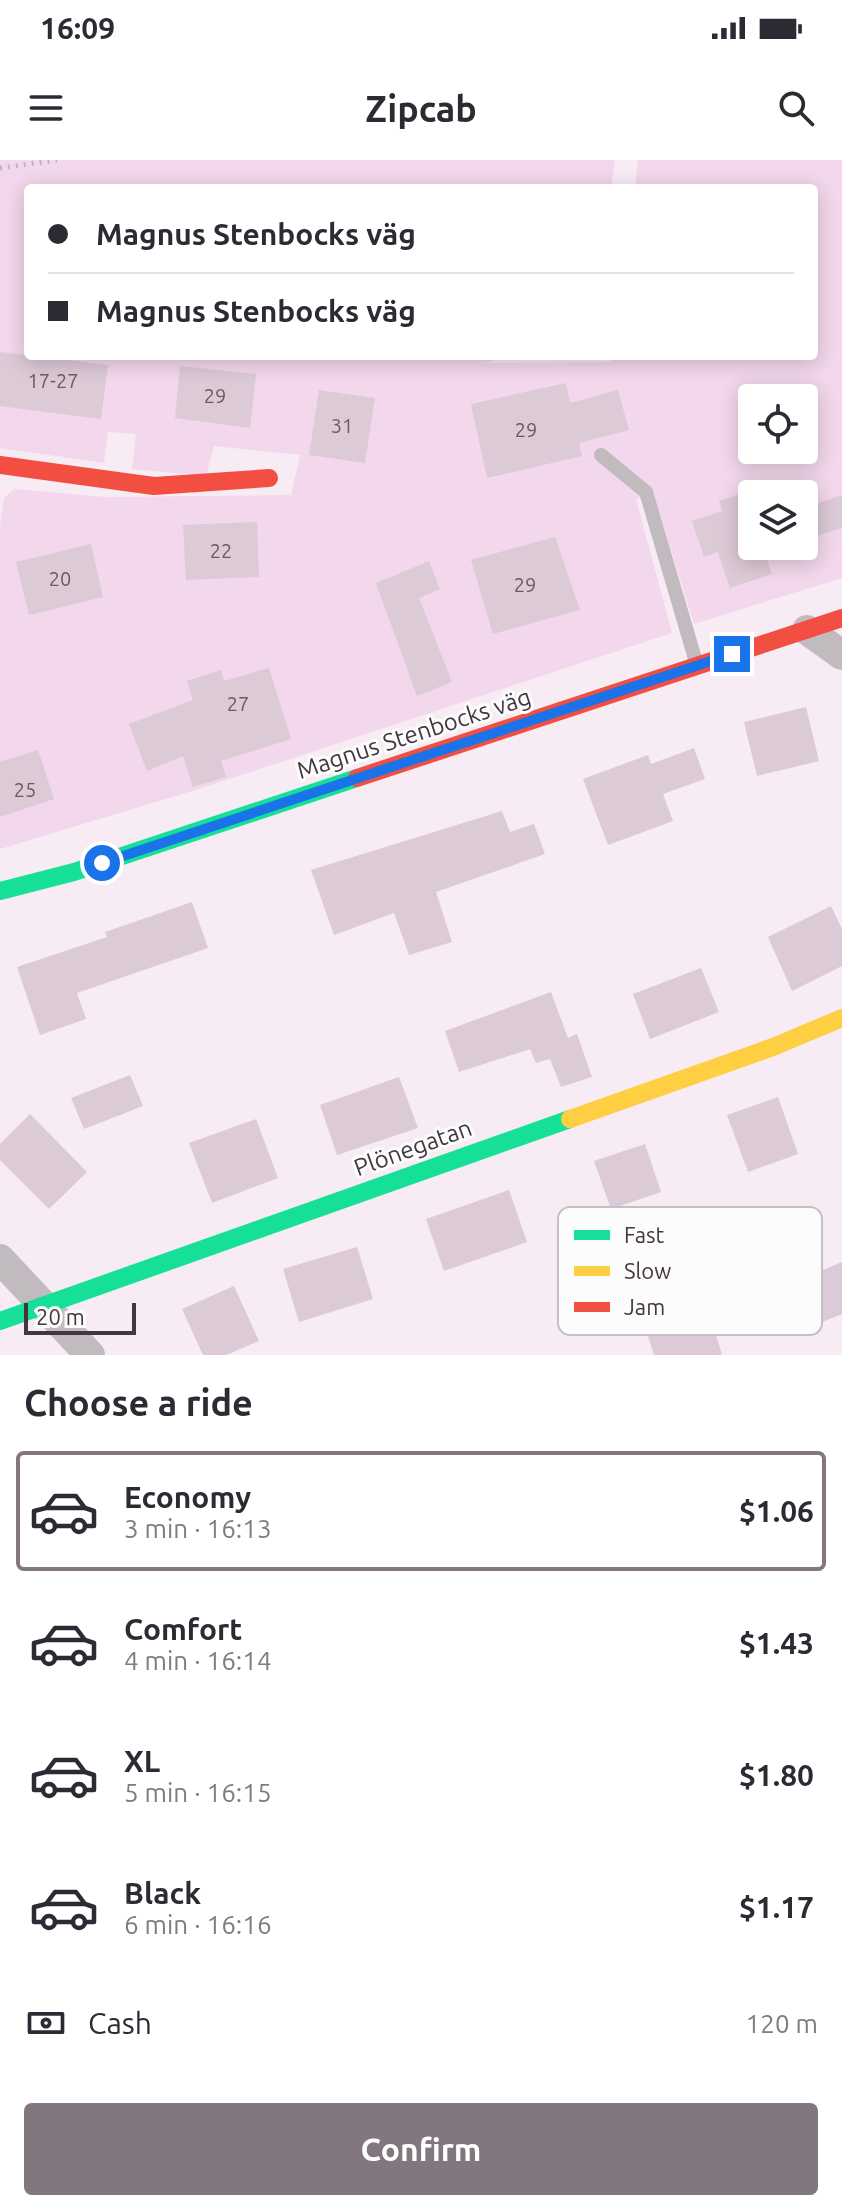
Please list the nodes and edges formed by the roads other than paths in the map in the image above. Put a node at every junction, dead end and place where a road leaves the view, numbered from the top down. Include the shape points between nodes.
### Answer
1 (601, 455) dead end
2 (0, 465) edge
3 (269, 478) dead end
4 (842, 618) edge
5 (807, 630) junction
6 (842, 655) edge
7 (697, 666) junction
8 (0, 891) edge
9 (842, 1018) edge
10 (0, 1259) edge
11 (45, 1306) junction
12 (0, 1321) edge
13 (90, 1355) edge

1 - 7 lane via 646,492
2 - 3 street via 166,486
4 - 5 street, Magnus Stenbocks väg
5 - 6 street
5 - 7 street, Magnus Stenbocks väg
7 - 8 street, Magnus Stenbocks väg via 89,867
9 - 11 street, Plönegatan
10 - 11 street
11 - 12 street, Plönegatan
11 - 13 street

